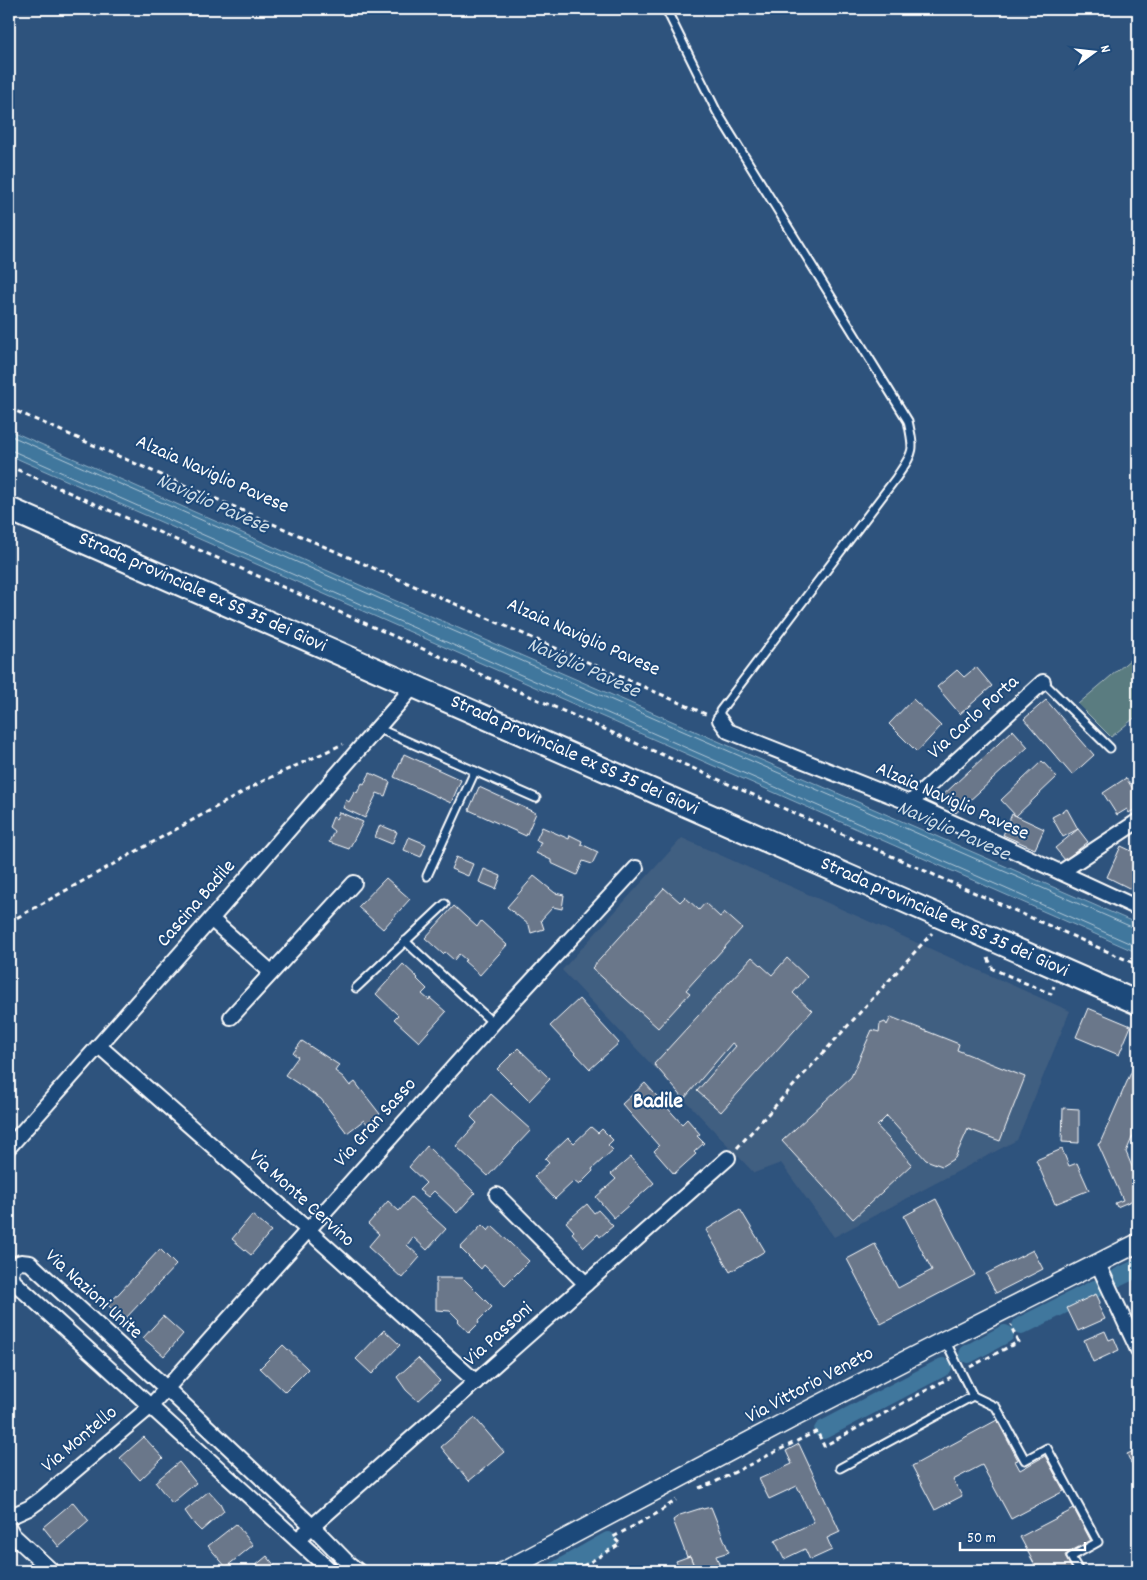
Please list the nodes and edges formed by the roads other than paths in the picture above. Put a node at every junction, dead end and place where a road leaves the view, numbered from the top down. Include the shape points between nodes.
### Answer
1 (666, 9) edge
2 (9, 509) edge
3 (1043, 682) joint
4 (414, 686) junction
5 (720, 720) joint
6 (377, 728) junction
7 (1110, 748) dead end
8 (475, 771) junction
9 (536, 798) dead end
10 (910, 803) junction
11 (1138, 821) edge
12 (636, 868) dead end
13 (1061, 872) junction
14 (427, 876) dead end
15 (354, 883) dead end
16 (445, 904) dead end
17 (1138, 908) edge
18 (211, 919) junction
19 (405, 941) junction
20 (271, 972) junction
21 (356, 988) dead end
22 (1138, 1003) edge
23 (232, 1017) dead end
24 (492, 1023) junction
25 (99, 1046) junction
26 (9, 1148) edge
27 (728, 1158) road end
28 (497, 1194) dead end
29 (307, 1230) junction
30 (1138, 1244) edge
31 (1098, 1264) junction
32 (586, 1284) junction
33 (945, 1340) junction
34 (1138, 1350) edge
35 (476, 1382) junction
36 (166, 1388) junction
37 (973, 1396) junction
38 (150, 1407) junction
39 (840, 1468) dead end
40 (9, 1517) edge
41 (312, 1526) junction
42 (9, 1528) edge
43 (297, 1540) junction
44 (52, 1571) edge
45 (331, 1571) edge
46 (358, 1571) edge
47 (504, 1571) edge
48 (1079, 1571) edge

1 - 5 lane via 718,112 908,421 913,445 912,455 896,478 720,711
2 - 4 main road, Strada provinciale ex SS 35 dei Giovi
3 - 7 lane
3 - 10 street, Via Carlo Porta
4 - 6 street, Cascina Badile
4 - 22 main road, Strada provinciale ex SS 35 dei Giovi
5 - 10 street, Alzaia Naviglio Pavese via 728,730
6 - 8 lane
6 - 18 street, Cascina Badile
8 - 9 lane
8 - 14 lane
10 - 13 street, Alzaia Naviglio Pavese
11 - 13 street
12 - 24 street, Via Gran Sasso
13 - 17 street, Alzaia Naviglio Pavese
15 - 20 street
16 - 19 lane
18 - 20 street
18 - 25 street, Cascina Badile
19 - 21 lane
19 - 24 lane
20 - 23 street
24 - 29 street, Via Gran Sasso
25 - 26 street, Cascina Badile
25 - 29 street, Via Monte Cervino
27 - 32 street, Via Passoni
28 - 32 street
29 - 35 street, Via Monte Cervino
29 - 36 street, Via Gran Sasso
30 - 31 street, Via Vittorio Veneto
31 - 33 street, Via Vittorio Veneto
31 - 34 street
32 - 35 street, Via Passoni
33 - 37 lane
33 - 47 street, Via Vittorio Veneto
35 - 41 street, Via Passoni
36 - 38 street, Via Gran Sasso
36 - 38 street, Via Nazioni Unite via 30,1263 13,1265 11,1274 14,1282
36 - 41 street, Via Nazioni Unite
37 - 39 lane
37 - 48 lane via 996,1407 1025,1460 1047,1448 1098,1542 1071,1557
38 - 40 street, Via Montello via 34,1504
38 - 43 street, Via Nazioni Unite
41 - 43 street, Via Passoni
41 - 46 street, Via Nazioni Unite
42 - 44 street
43 - 45 street, Via Nazioni Unite

